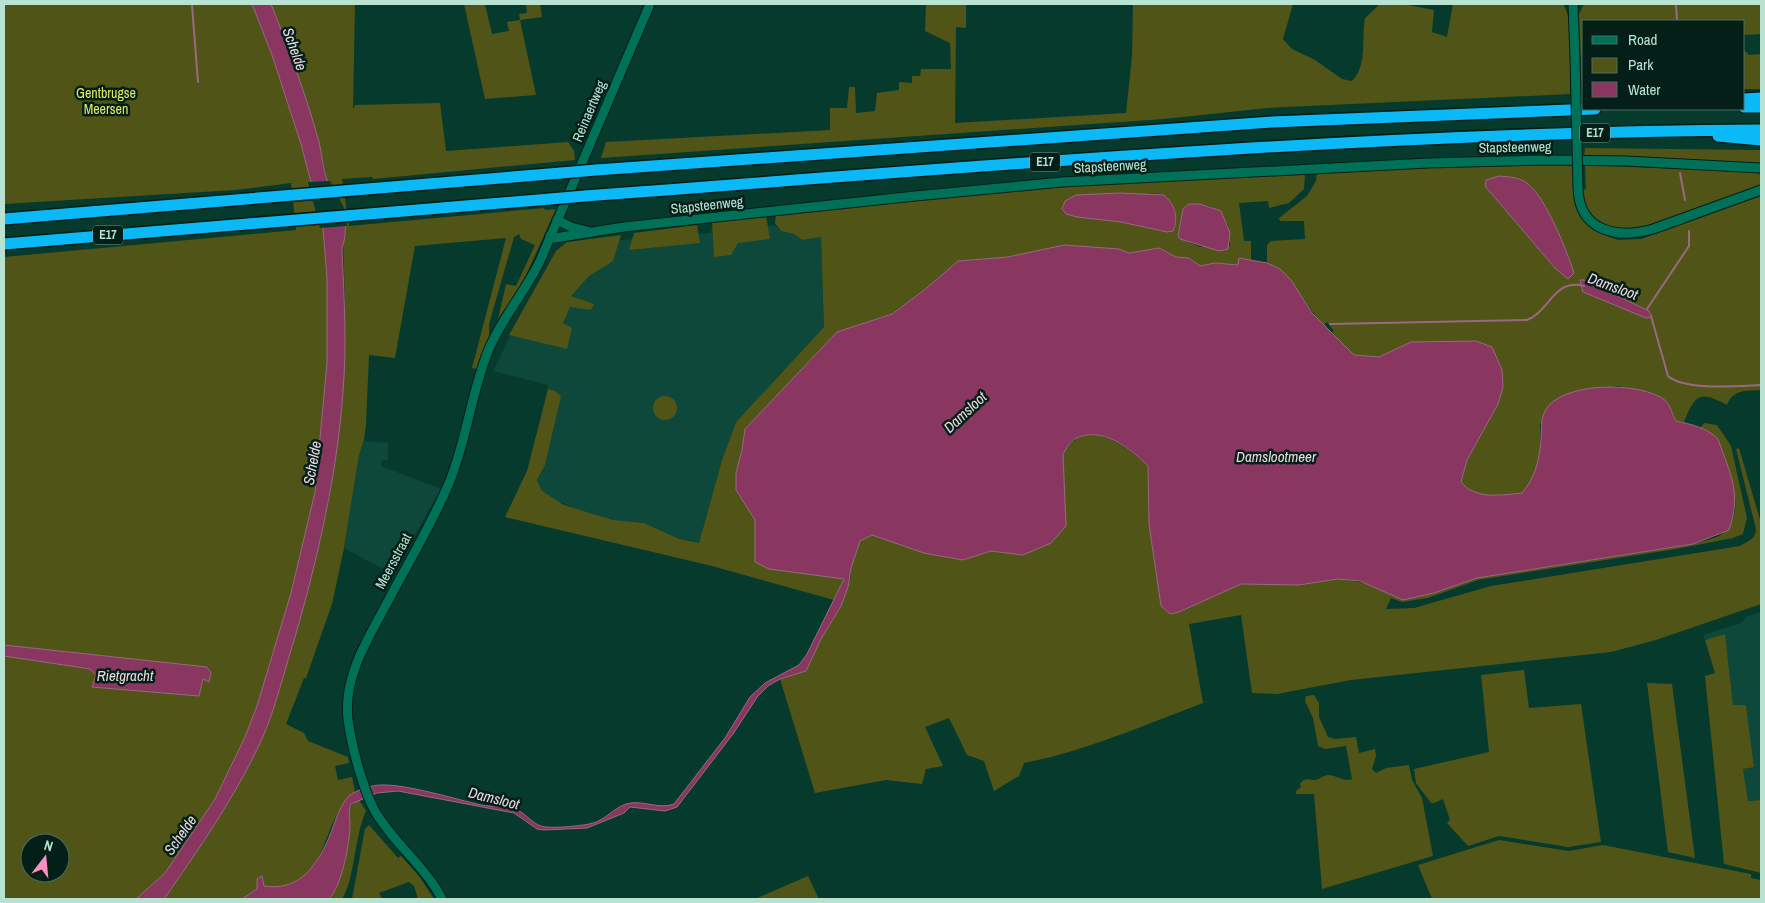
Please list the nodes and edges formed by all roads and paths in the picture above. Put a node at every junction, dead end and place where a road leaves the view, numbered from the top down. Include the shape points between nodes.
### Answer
1 (650, 4) edge
2 (1573, 4) edge
3 (1761, 97) edge
4 (1745, 101) edge
5 (1761, 107) edge
6 (1582, 110) edge
7 (1761, 130) edge
8 (1684, 131) junction
9 (1761, 140) edge
10 (1761, 168) edge
11 (1761, 190) edge
12 (4, 214) edge
13 (27, 217) junction
14 (4, 219) edge
15 (557, 220) junction
16 (587, 232) junction
17 (552, 233) junction
18 (4, 244) edge
19 (442, 899) edge

1 - 15 street, Reinaertweg
2 - 11 street, bridge via 1578,201 1583,212 1604,230 1635,234
3 - 4 highway
4 - 5 highway
6 - 13 highway, E17, bridge via 1272,122 596,170
7 - 8 highway, E17
8 - 9 highway
8 - 18 highway, E17, bridge via 1268,146 585,196
10 - 16 street, Stapsteenweg via 1548,160 1428,163 1072,182
12 - 13 highway
13 - 14 highway, E17
15 - 16 street, Stapsteenweg
15 - 17 street, Reinaertweg
16 - 17 street, Stapsteenweg via 555,238
17 - 19 street, Meersstraat via 532,277 489,350 449,484 356,663 349,691 348,720 369,800 378,817 427,875

